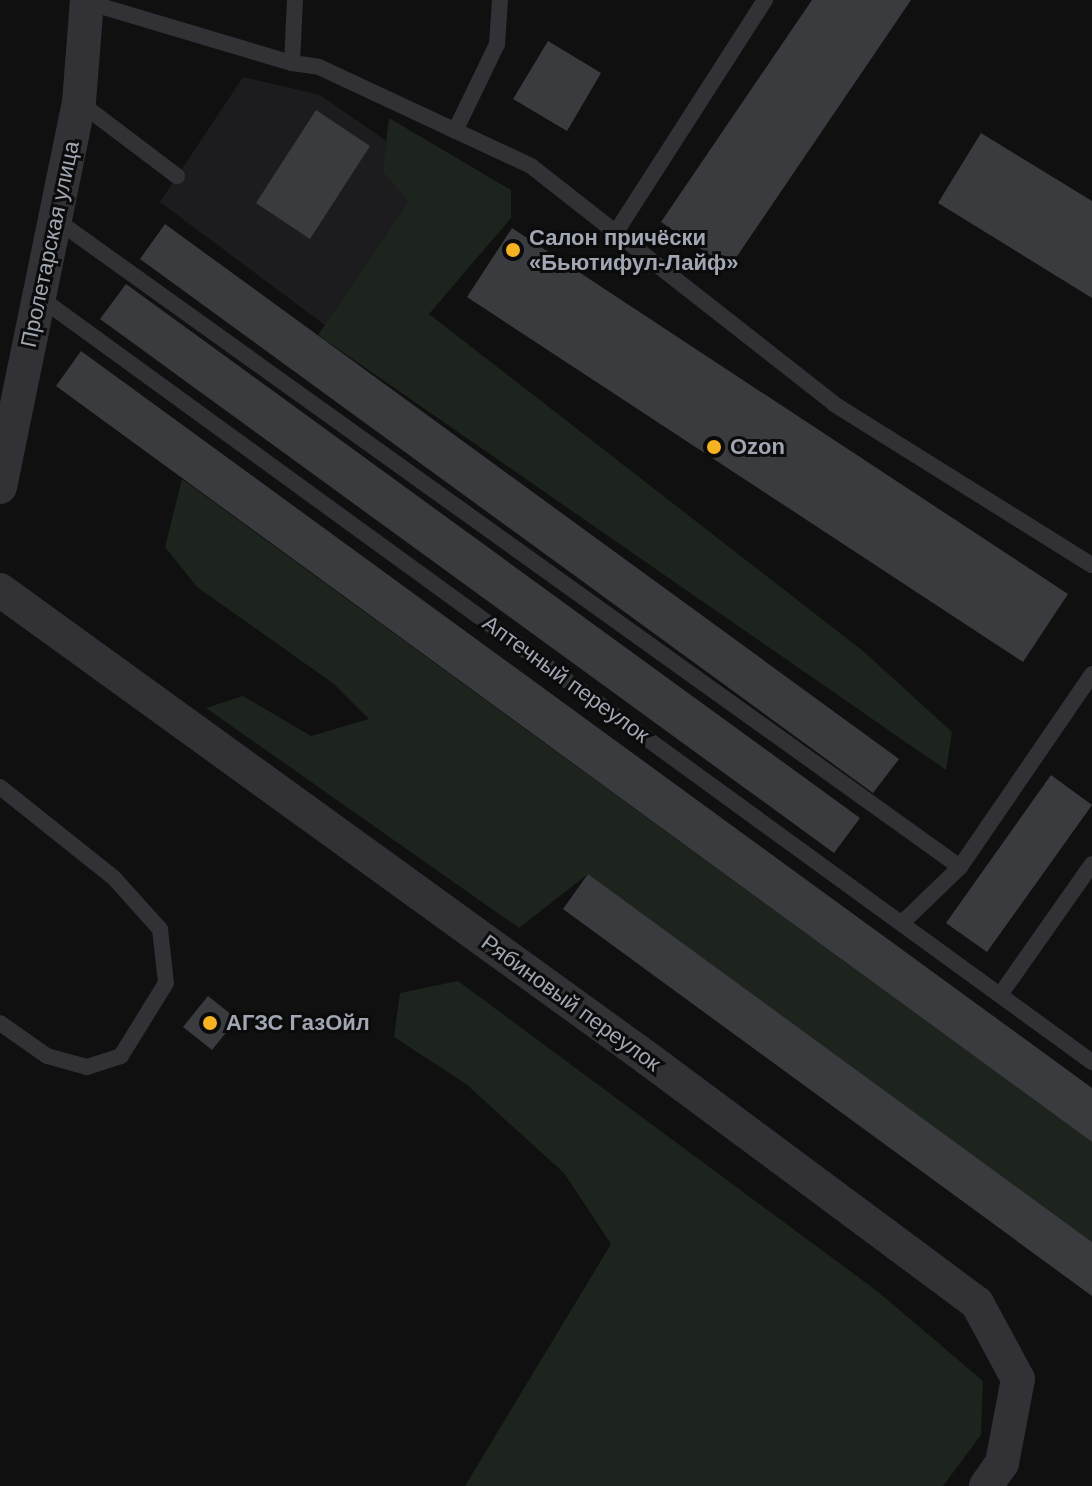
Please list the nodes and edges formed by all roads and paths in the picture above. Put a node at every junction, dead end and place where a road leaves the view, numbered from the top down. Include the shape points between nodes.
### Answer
1 (295, 0) edge
2 (500, 0) edge
3 (765, 0) edge
4 (87, 1) edge
5 (292, 63) junction
6 (79, 102) junction
7 (455, 131) junction
8 (177, 176) dead end
9 (55, 219) junction
10 (616, 232) junction
11 (39, 297) junction
12 (0, 487) edge
13 (1092, 565) edge
14 (0, 590) edge
15 (1092, 674) edge
16 (0, 787) edge
17 (1092, 864) edge
18 (960, 867) junction
19 (902, 923) junction
20 (1000, 995) junction
21 (0, 1023) edge
22 (1092, 1062) edge
23 (986, 1486) edge

1 - 5 lane
2 - 7 lane via 497,44
3 - 10 lane
4 - 5 lane
4 - 6 street, Пролетарская улица
5 - 7 lane via 319,67
6 - 8 lane
6 - 9 street, Пролетарская улица
7 - 10 lane via 531,166
9 - 11 street, Пролетарская улица
9 - 18 lane
10 - 13 lane via 834,404
11 - 12 street, Пролетарская улица
11 - 19 lane, Аптечный переулок
14 - 23 street, Рябиновый переулок via 977,1303 1018,1379 1002,1463
15 - 18 lane
16 - 21 lane via 114,878 160,929 166,983 121,1056 87,1067 47,1056
17 - 20 lane
18 - 19 lane
19 - 20 lane, Аптечный переулок
20 - 22 lane, Аптечный переулок

